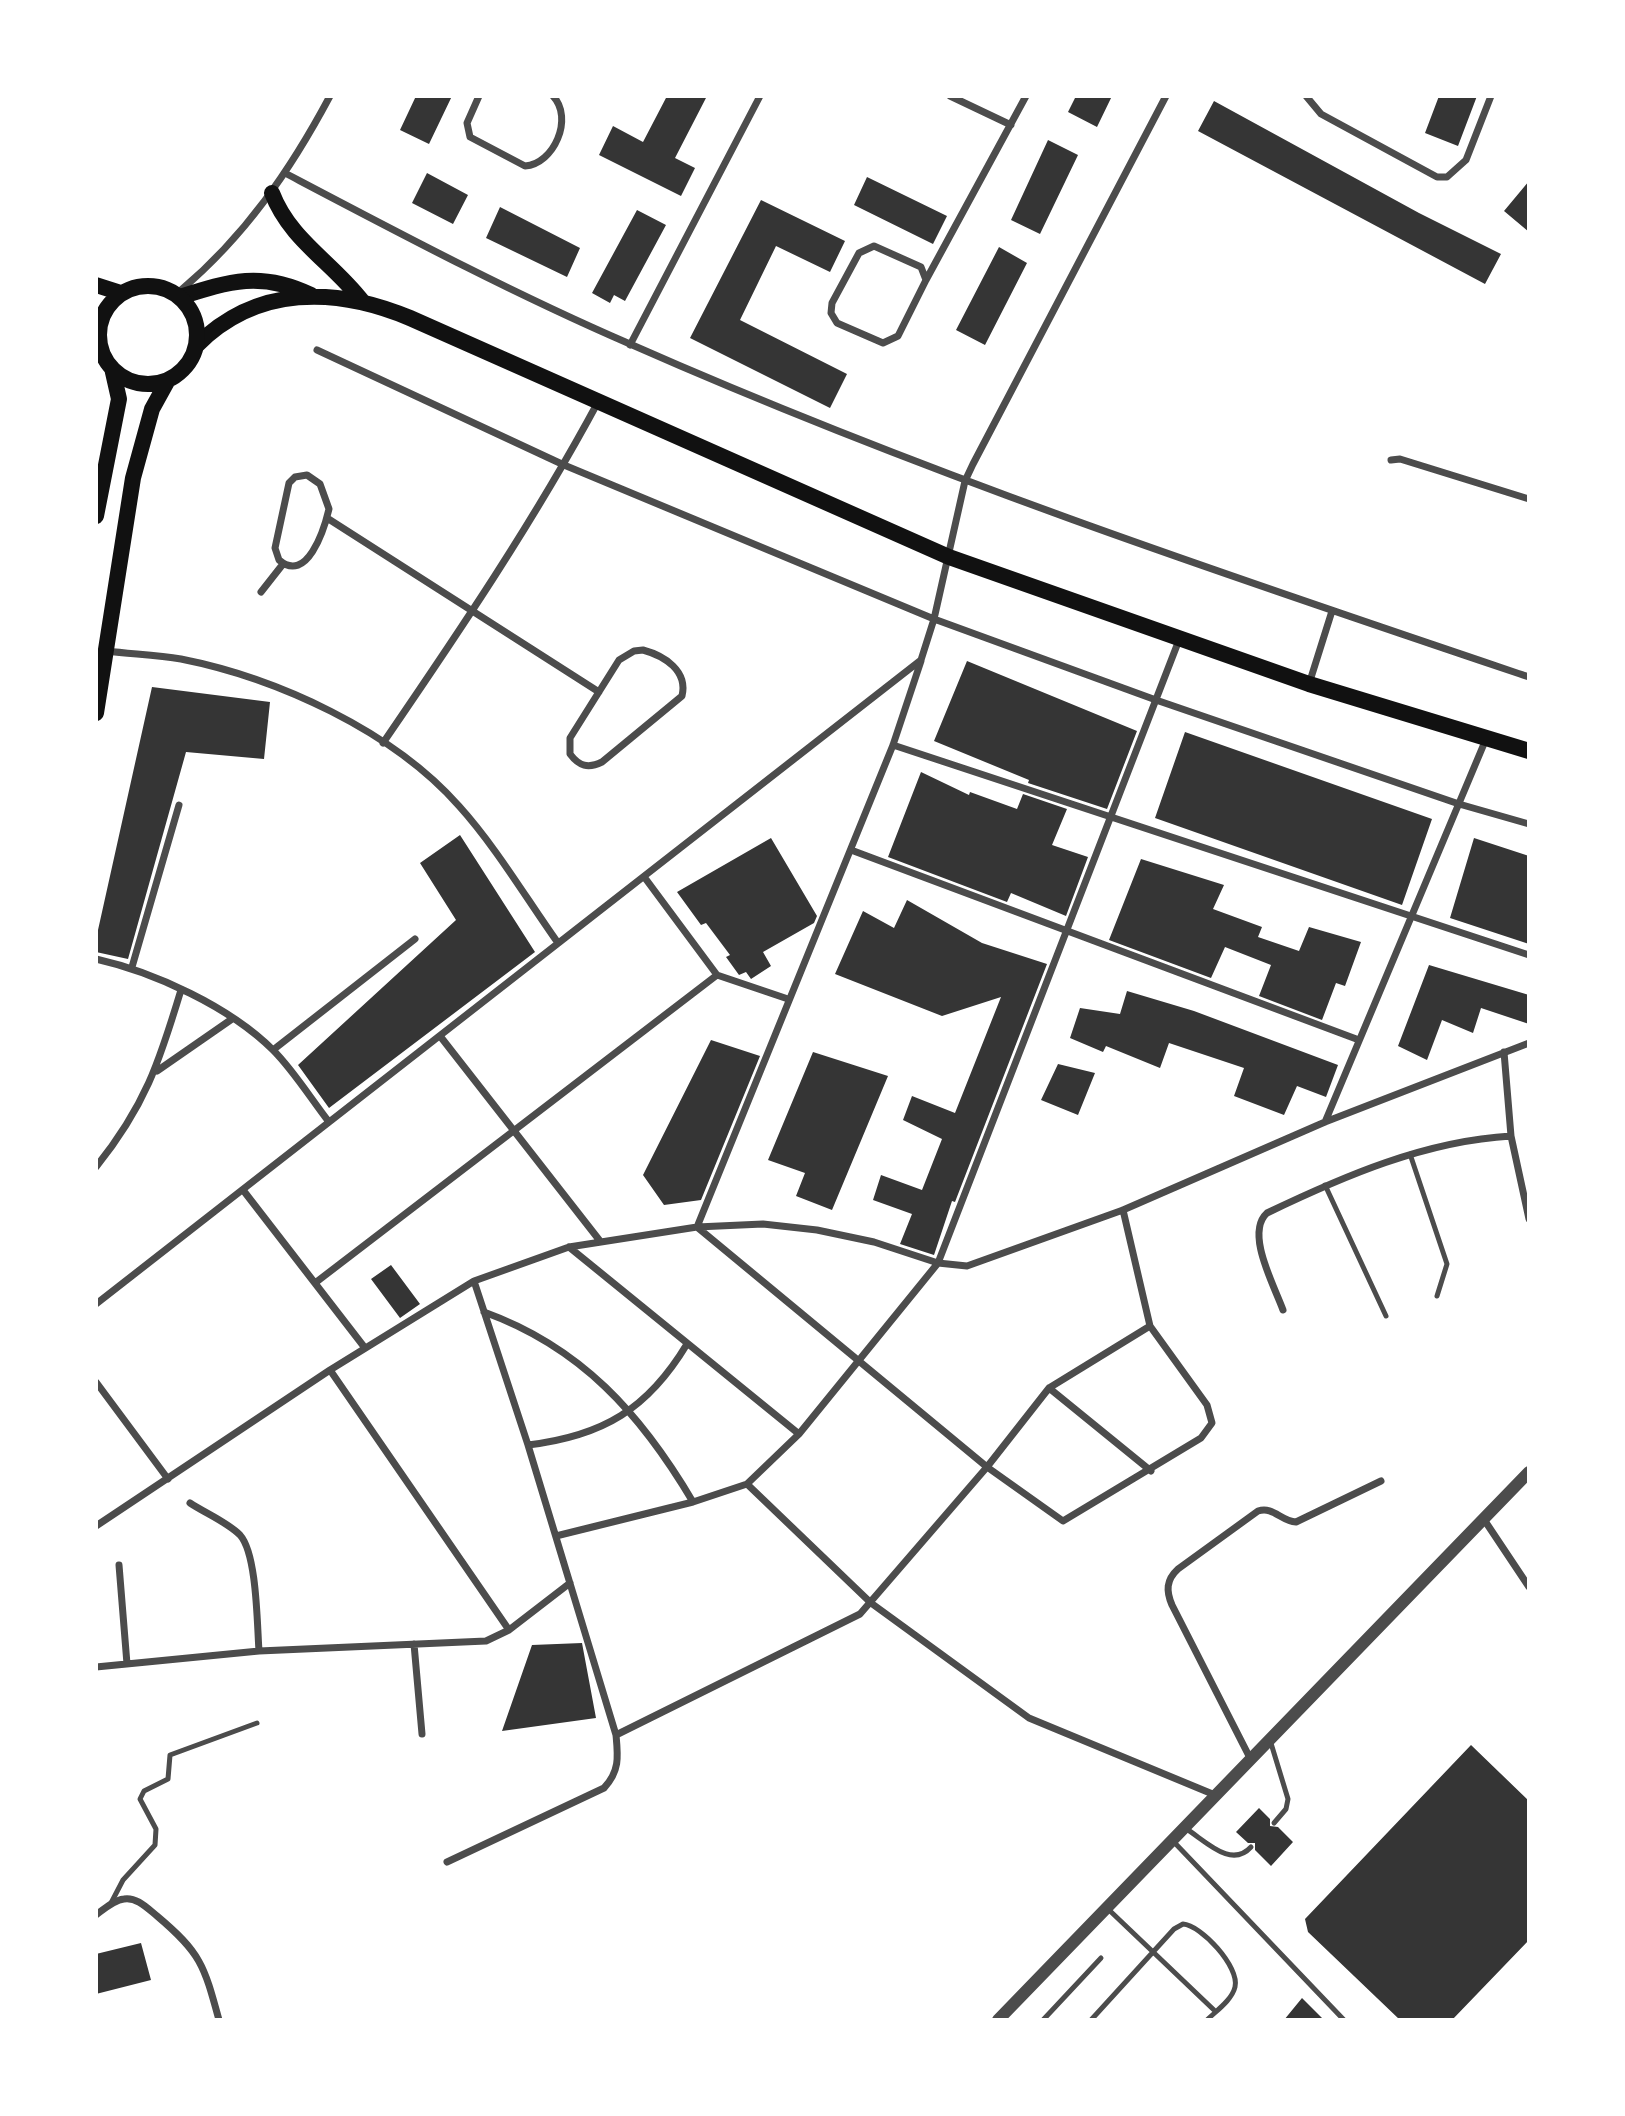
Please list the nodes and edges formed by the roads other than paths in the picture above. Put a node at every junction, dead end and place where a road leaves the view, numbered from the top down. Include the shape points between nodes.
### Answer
1 (330, 96) edge
2 (479, 96) edge
3 (553, 96) edge
4 (760, 96) edge
5 (950, 96) edge
6 (1026, 96) edge
7 (1166, 96) edge
8 (1306, 96) edge
9 (1491, 96) edge
10 (1011, 125) junction
11 (285, 173) junction
12 (272, 193) junction
13 (926, 280) junction
14 (96, 285) edge
15 (121, 293) junction
16 (311, 295) junction
17 (178, 296) junction
18 (362, 301) junction
19 (197, 345) junction
20 (630, 345) junction
21 (317, 350) dead end
22 (104, 355) edge
23 (168, 380) junction
24 (598, 402) junction
25 (1391, 460) dead end
26 (564, 465) junction
27 (965, 481) junction
28 (1529, 499) edge
29 (96, 516) edge
30 (327, 518) junction
31 (949, 557) junction
32 (284, 564) junction
33 (261, 592) dead end
34 (474, 610) junction
35 (1332, 611) junction
36 (934, 619) junction
37 (1180, 640) junction
38 (107, 651) junction
39 (921, 660) junction
40 (1529, 677) edge
41 (1309, 684) junction
42 (599, 692) junction
43 (1156, 700) junction
44 (96, 713) edge
45 (1486, 738) junction
46 (383, 743) junction
47 (894, 745) junction
48 (1529, 751) edge
49 (1459, 804) junction
50 (179, 805) dead end
51 (1111, 818) junction
52 (1529, 824) edge
53 (851, 850) junction
54 (645, 878) junction
55 (1412, 914) junction
56 (1068, 932) junction
57 (415, 939) dead end
58 (558, 943) junction
59 (1529, 955) edge
60 (96, 959) edge
61 (132, 967) junction
62 (717, 975) junction
63 (181, 990) junction
64 (788, 999) junction
65 (232, 1019) junction
66 (440, 1036) junction
67 (1359, 1040) junction
68 (1529, 1043) edge
69 (272, 1050) junction
70 (1504, 1052) junction
71 (156, 1071) junction
72 (330, 1122) junction
73 (1325, 1122) junction
74 (513, 1133) junction
75 (1511, 1136) junction
76 (1410, 1154) junction
77 (96, 1167) edge
78 (1325, 1185) junction
79 (243, 1190) junction
80 (1123, 1210) junction
81 (1529, 1219) edge
82 (697, 1227) junction
83 (600, 1241) junction
84 (569, 1247) junction
85 (938, 1263) junction
86 (474, 1281) junction
87 (315, 1283) junction
88 (1437, 1296) dead end
89 (96, 1304) edge
90 (1283, 1310) dead end
91 (484, 1312) junction
92 (1386, 1316) dead end
93 (1150, 1326) junction
94 (687, 1344) junction
95 (365, 1348) junction
96 (861, 1360) junction
97 (330, 1370) junction
98 (96, 1382) edge
99 (1049, 1388) junction
100 (631, 1410) junction
101 (799, 1434) junction
102 (528, 1445) junction
103 (987, 1467) junction
104 (1151, 1471) junction
105 (1529, 1472) edge
106 (168, 1479) junction
107 (1381, 1481) dead end
108 (747, 1484) junction
109 (693, 1502) junction
110 (190, 1503) dead end
111 (1483, 1518) junction
112 (96, 1526) edge
113 (556, 1536) junction
114 (119, 1565) dead end
115 (570, 1583) junction
116 (1529, 1587) edge
117 (872, 1603) junction
118 (509, 1630) junction
119 (414, 1644) junction
120 (260, 1651) junction
121 (127, 1664) junction
122 (96, 1667) edge
123 (257, 1723) dead end
124 (422, 1734) dead end
125 (616, 1735) junction
126 (1269, 1738) junction
127 (1250, 1758) junction
128 (1215, 1796) junction
129 (1274, 1823) dead end
130 (1183, 1826) junction
131 (1170, 1839) junction
132 (1251, 1847) dead end
133 (447, 1861) dead end
134 (110, 1905) junction
135 (1106, 1907) junction
136 (96, 1915) edge
137 (1153, 1952) junction
138 (1101, 1958) dead end
139 (1215, 2011) junction
140 (1003, 2018) edge
141 (219, 2020) edge
142 (1043, 2020) edge
143 (1091, 2020) edge
144 (1207, 2020) edge
145 (1344, 2020) edge

1 - 11 street
2 - 3 street via 467,123 470,137 526,166 545,157 560,130 562,110
4 - 20 street
5 - 10 street
6 - 10 street
7 - 27 street
8 - 9 street via 1321,114 1437,177 1447,177 1466,160
10 - 13 street
11 - 12 street
11 - 20 street via 474,272
12 - 17 street via 232,244
12 - 18 main road via 299,239
13 - 13 street via 901,331 888,342 877,342 837,323 831,313 849,271 866,248 883,248 914,263
14 - 15 main road
15 - 17 main road via 153,285
15 - 22 main road via 100,324
16 - 17 main road via 291,285 247,279
16 - 18 main road
16 - 19 main road via 232,317
17 - 19 main road via 195,318
18 - 24 main road
19 - 23 main road via 182,372
20 - 27 street
21 - 26 street
22 - 23 main road via 138,384
22 - 29 main road via 119,399
23 - 38 main road via 152,409 133,478
24 - 26 street
24 - 31 main road
25 - 28 street
26 - 34 street
26 - 36 street
27 - 31 street
27 - 35 street
30 - 32 street via 306,561
30 - 32 street via 327,500 320,484 307,475 295,477 286,490 275,548
30 - 34 street
31 - 36 street
31 - 37 main road
32 - 33 street
34 - 42 street
34 - 46 street
35 - 40 street
35 - 41 street
36 - 39 street
36 - 43 street
37 - 41 main road
37 - 43 street
38 - 44 main road
38 - 46 street via 180,659 251,678 320,706
39 - 47 street
39 - 54 street
41 - 45 main road
42 - 42 street via 569,738 570,754 588,766 602,762 676,704 685,687 677,668 643,650 619,660
43 - 49 street
43 - 51 street
45 - 48 main road
45 - 49 street
46 - 58 street via 458,805
47 - 51 street
47 - 53 street
49 - 52 street
49 - 55 street
50 - 61 street
51 - 55 street
51 - 56 street
53 - 56 street
53 - 64 street
54 - 58 street
54 - 62 street
55 - 59 street
55 - 67 street
56 - 67 street
56 - 85 street
57 - 69 street
58 - 66 street
60 - 61 street
61 - 63 street
62 - 64 street
62 - 74 street
63 - 65 street
63 - 71 street
64 - 82 street
65 - 69 street
65 - 71 street
66 - 72 street
66 - 74 street
67 - 73 street
68 - 70 street
69 - 72 street
70 - 73 street
70 - 75 street
71 - 77 street via 129,1122
72 - 79 street
73 - 80 street
74 - 83 street
74 - 87 street
75 - 76 street via 1474,1138
75 - 81 street
76 - 78 street
76 - 88 lane via 1447,1264
78 - 90 street via 1267,1213 1257,1227
78 - 92 lane
79 - 87 street
79 - 89 street
80 - 85 street via 989,1261 967,1266
80 - 93 street
82 - 83 street
82 - 85 street via 763,1224 817,1230
82 - 96 street
83 - 84 street
84 - 86 street
84 - 94 street
85 - 96 street
86 - 91 street
86 - 95 street
87 - 95 street
91 - 100 street via 543,1337
91 - 102 street
93 - 99 street
93 - 104 street via 1212,1413 1208,1432
94 - 100 street via 653,1391
94 - 101 street
95 - 97 street
96 - 101 street
96 - 103 street
97 - 106 street
97 - 118 street
98 - 106 street
99 - 103 street
99 - 104 street
100 - 102 street via 599,1429 564,1441
100 - 109 street
101 - 108 street
102 - 113 street
103 - 104 street via 1063,1521
103 - 117 street
105 - 111 street
106 - 112 street
107 - 127 street via 1296,1522 1269,1510 1258,1511 1178,1569 1169,1581 1172,1605
108 - 109 street
108 - 117 street
109 - 113 street
110 - 120 street via 245,1542
111 - 116 street
111 - 126 street
113 - 115 street
114 - 121 street
115 - 118 street
115 - 125 street
117 - 125 street via 843,1625
117 - 128 street via 1029,1718
118 - 119 street via 486,1641
119 - 120 street
119 - 124 street
120 - 121 street
121 - 122 street
123 - 134 lane via 170,1755 168,1779 144,1791 140,1799 158,1839 123,1880
125 - 133 street via 618,1766 604,1788
126 - 127 street
126 - 129 lane via 1288,1799
127 - 128 street
128 - 130 street
130 - 131 street
130 - 132 lane via 1231,1857 1242,1856
131 - 135 street
131 - 145 lane
134 - 136 street
134 - 141 street via 123,1899 137,1901 190,1945 203,1965
135 - 137 lane
135 - 140 street
137 - 139 lane
137 - 139 lane via 1178,1926 1194,1926 1228,1961 1236,1977 1232,1994
137 - 143 lane
138 - 142 lane
139 - 144 lane

